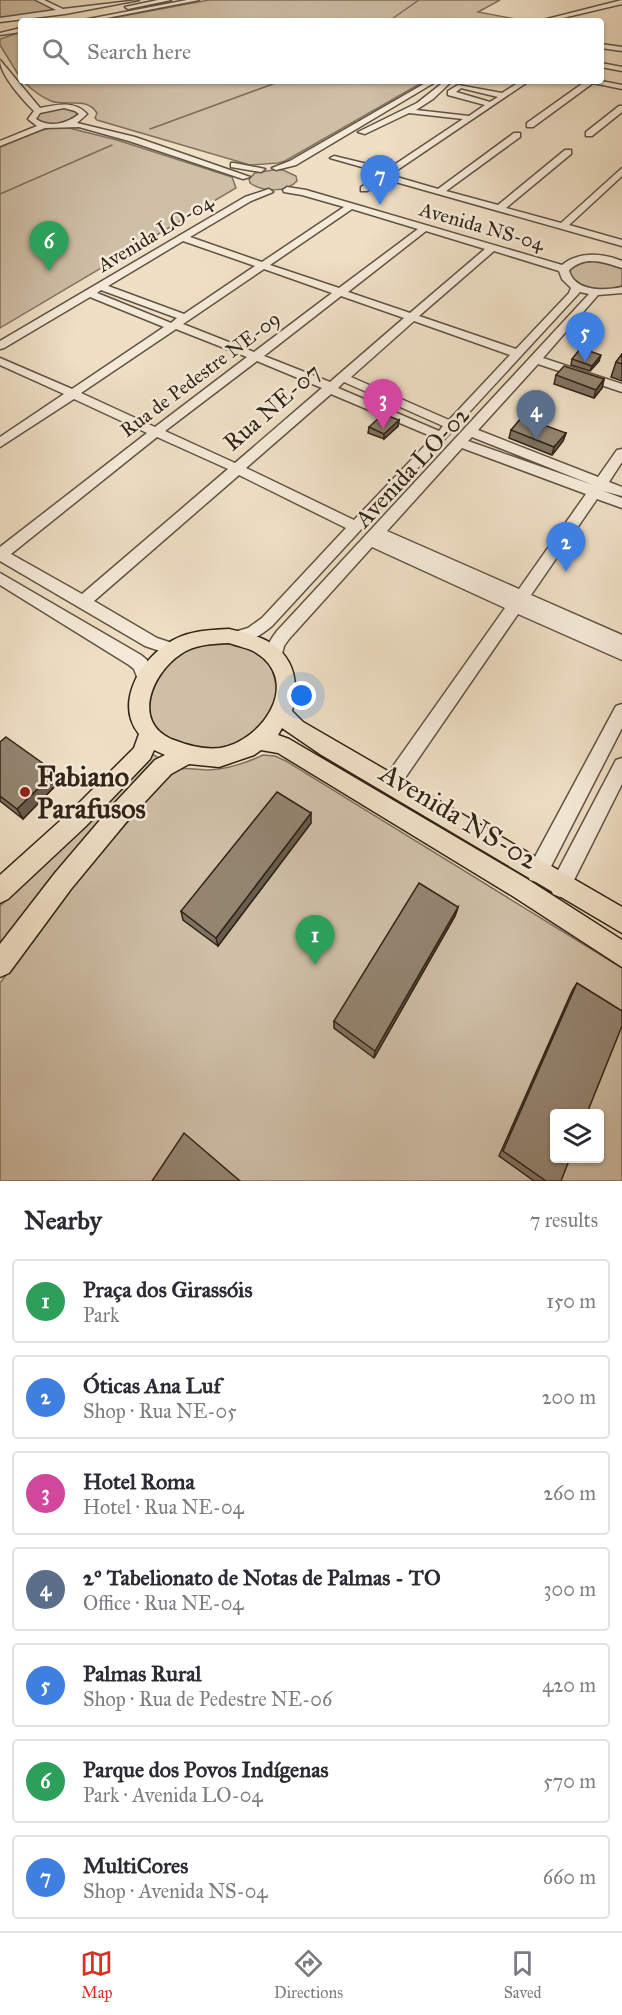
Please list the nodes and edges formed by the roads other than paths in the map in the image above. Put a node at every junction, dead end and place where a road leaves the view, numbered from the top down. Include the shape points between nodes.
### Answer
1 (39, 0) edge
2 (77, 0) edge
3 (136, 0) edge
4 (168, 0) edge
5 (183, 0) edge
6 (195, 0) edge
7 (123, 3) edge
8 (622, 4) edge
9 (93, 7) junction
10 (65, 12) junction
11 (61, 18) edge
12 (80, 18) edge
13 (97, 18) edge
14 (556, 18) edge
15 (567, 18) edge
16 (0, 20) edge
17 (11, 26) dead end
18 (18, 27) edge
19 (18, 28) edge
20 (1, 32) edge
21 (604, 47) edge
22 (622, 50) edge
23 (0, 62) edge
24 (604, 64) edge
25 (622, 67) edge
26 (604, 83) edge
27 (429, 84) edge
28 (447, 84) edge
29 (522, 84) edge
30 (588, 84) edge
31 (622, 87) edge
32 (23, 93) junction
33 (410, 95) junction
34 (504, 96) junction
35 (426, 100) junction
36 (491, 104) junction
37 (391, 106) junction
38 (56, 107) junction
39 (622, 108) edge
40 (38, 111) junction
41 (409, 111) junction
42 (459, 115) junction
43 (80, 118) junction
44 (471, 118) junction
45 (35, 123) junction
46 (63, 124) junction
47 (45, 125) junction
48 (530, 125) dead end
49 (589, 134) dead end
50 (517, 135) dead end
51 (0, 138) edge
52 (0, 144) edge
53 (568, 152) dead end
54 (334, 158) dead end
55 (276, 168) junction
56 (261, 170) junction
57 (622, 171) edge
58 (386, 174) junction
59 (298, 175) junction
60 (249, 184) junction
61 (364, 189) dead end
62 (287, 190) junction
63 (269, 192) junction
64 (439, 192) junction
65 (351, 206) junction
66 (499, 209) junction
67 (562, 226) junction
68 (420, 227) junction
69 (185, 236) junction
70 (622, 245) edge
71 (492, 247) junction
72 (607, 259) junction
73 (621, 262) edge
74 (266, 264) junction
75 (568, 265) junction
76 (100, 286) junction
77 (577, 286) junction
78 (337, 289) junction
79 (622, 290) edge
80 (595, 292) junction
81 (89, 294) junction
82 (415, 315) junction
83 (179, 323) junction
84 (0, 334) edge
85 (0, 346) edge
86 (520, 352) junction
87 (253, 353) junction
88 (537, 357) junction
89 (0, 361) edge
90 (0, 366) edge
91 (622, 382) edge
92 (334, 383) junction
93 (622, 388) edge
94 (69, 395) junction
95 (451, 426) junction
96 (469, 431) junction
97 (148, 432) junction
98 (441, 436) junction
99 (459, 442) junction
100 (0, 443) edge
101 (622, 453) edge
102 (232, 471) junction
103 (598, 488) junction
104 (622, 492) edge
105 (622, 503) edge
106 (353, 529) junction
107 (373, 536) junction
108 (0, 550) edge
109 (0, 578) edge
110 (520, 601) junction
111 (83, 602) junction
112 (237, 637) junction
113 (622, 642) edge
114 (172, 649) junction
115 (622, 654) edge
116 (274, 657) junction
117 (145, 677) junction
118 (622, 711) edge
119 (282, 714) junction
120 (150, 732) junction
121 (260, 741) junction
122 (187, 755) junction
123 (622, 766) edge
124 (390, 785) junction
125 (537, 873) junction
126 (560, 886) junction
127 (0, 891) edge
128 (622, 921) edge
129 (622, 955) edge
130 (0, 964) edge

1 - 10 street
2 - 9 street
3 - 7 street
4 - 7 street
5 - 12 street
6 - 13 street
7 - 9 street
7 - 11 street
8 - 14 street
8 - 15 street
9 - 10 street
10 - 16 street
17 - 18 street
19 - 20 street
21 - 22 street
23 - 32 street
24 - 25 street
26 - 31 street
27 - 33 street
28 - 35 street
29 - 34 street
30 - 48 street
32 - 38 street
32 - 40 street
33 - 35 street
33 - 37 street
34 - 36 street
34 - 36 street via 459,86 451,93
35 - 41 street
35 - 42 street
36 - 44 street
37 - 41 street
37 - 55 street via 293,164
38 - 40 street
38 - 43 street, Avenida NS-04 via 78,109 83,114
39 - 49 street
40 - 45 street via 32,119
41 - 42 street
41 - 59 street via 363,132
42 - 44 street
43 - 46 street
43 - 56 street, Avenida NS-04
44 - 58 street
45 - 47 street
45 - 51 street
46 - 47 street
46 - 60 street, Avenida NS-04 via 132,139 236,172
47 - 52 street
50 - 64 street
53 - 66 street
54 - 58 street
55 - 56 street, Avenida NS-04
55 - 59 street, Avenida NS-04
56 - 60 street, Avenida NS-04
57 - 67 street
58 - 61 street
58 - 64 street
59 - 62 street, Avenida NS-04 via 296,187
59 - 75 street, Avenida NS-04 via 310,187
60 - 63 street, Avenida NS-04
60 - 84 street, Avenida LO-04 via 242,193
62 - 63 street, Avenida NS-04
62 - 65 street, Avenida NS-04
63 - 69 street, Avenida LO-04 via 253,196
64 - 66 street
65 - 68 street, Avenida NS-04
65 - 74 street
66 - 67 street
67 - 70 street
68 - 71 street, Avenida NS-04
68 - 78 street, Rua de Pedestre NE-09
69 - 74 street
69 - 76 street, Avenida LO-04
70 - 72 street
71 - 75 street, Avenida NS-04
71 - 82 street, Rua NE-07
72 - 73 street
72 - 75 street via 592,258
74 - 78 street
74 - 83 street
75 - 77 street via 564,276
76 - 81 street, Avenida LO-04
76 - 83 street
77 - 80 street
77 - 86 street, Avenida LO-02
78 - 82 street
78 - 87 street, Rua de Pedestre NE-09
79 - 80 street
80 - 88 street, Avenida LO-02
81 - 83 street
81 - 85 street, Avenida LO-04
82 - 86 street
82 - 92 street, Rua NE-07
83 - 87 street
83 - 94 street
86 - 95 street, Avenida LO-02
87 - 92 street
87 - 97 street, Rua de Pedestre NE-09
88 - 91 street
88 - 93 street
88 - 96 street, Avenida LO-02
89 - 94 street
90 - 94 street
92 - 95 street
92 - 98 street
92 - 102 street, Rua NE-07
94 - 97 street
94 - 100 street
95 - 98 street, Avenida LO-02
96 - 99 street, Avenida LO-02
96 - 103 street
97 - 102 street
97 - 108 street, Rua de Pedestre NE-09
98 - 106 street, Avenida LO-02
99 - 103 street
99 - 107 street, Avenida LO-02
101 - 103 street
102 - 106 street
102 - 111 street, Rua NE-07
103 - 104 street
103 - 105 street
103 - 110 street
106 - 112 street, Avenida LO-02 via 263,625 251,634
107 - 110 street
107 - 116 street, Avenida LO-02 via 280,638
108 - 111 street
109 - 117 street via 135,660
110 - 113 street
110 - 115 street
110 - 124 street
111 - 114 street via 156,645
112 - 114 main road via 203,637
112 - 116 main road
114 - 117 main road
116 - 119 main road via 287,684
117 - 120 main road via 139,705
118 - 125 street
119 - 121 main road
119 - 124 main road, Avenida NS-02 via 296,728
120 - 122 main road via 166,746
120 - 127 main road via 142,753
121 - 122 main road via 226,755
121 - 129 main road, Avenida NS-02 via 282,745 519,887
122 - 130 main road via 163,766 125,807 63,880
123 - 126 street
124 - 125 main road, Avenida NS-02
125 - 126 main road, Avenida NS-02
126 - 128 main road, Avenida NS-02

